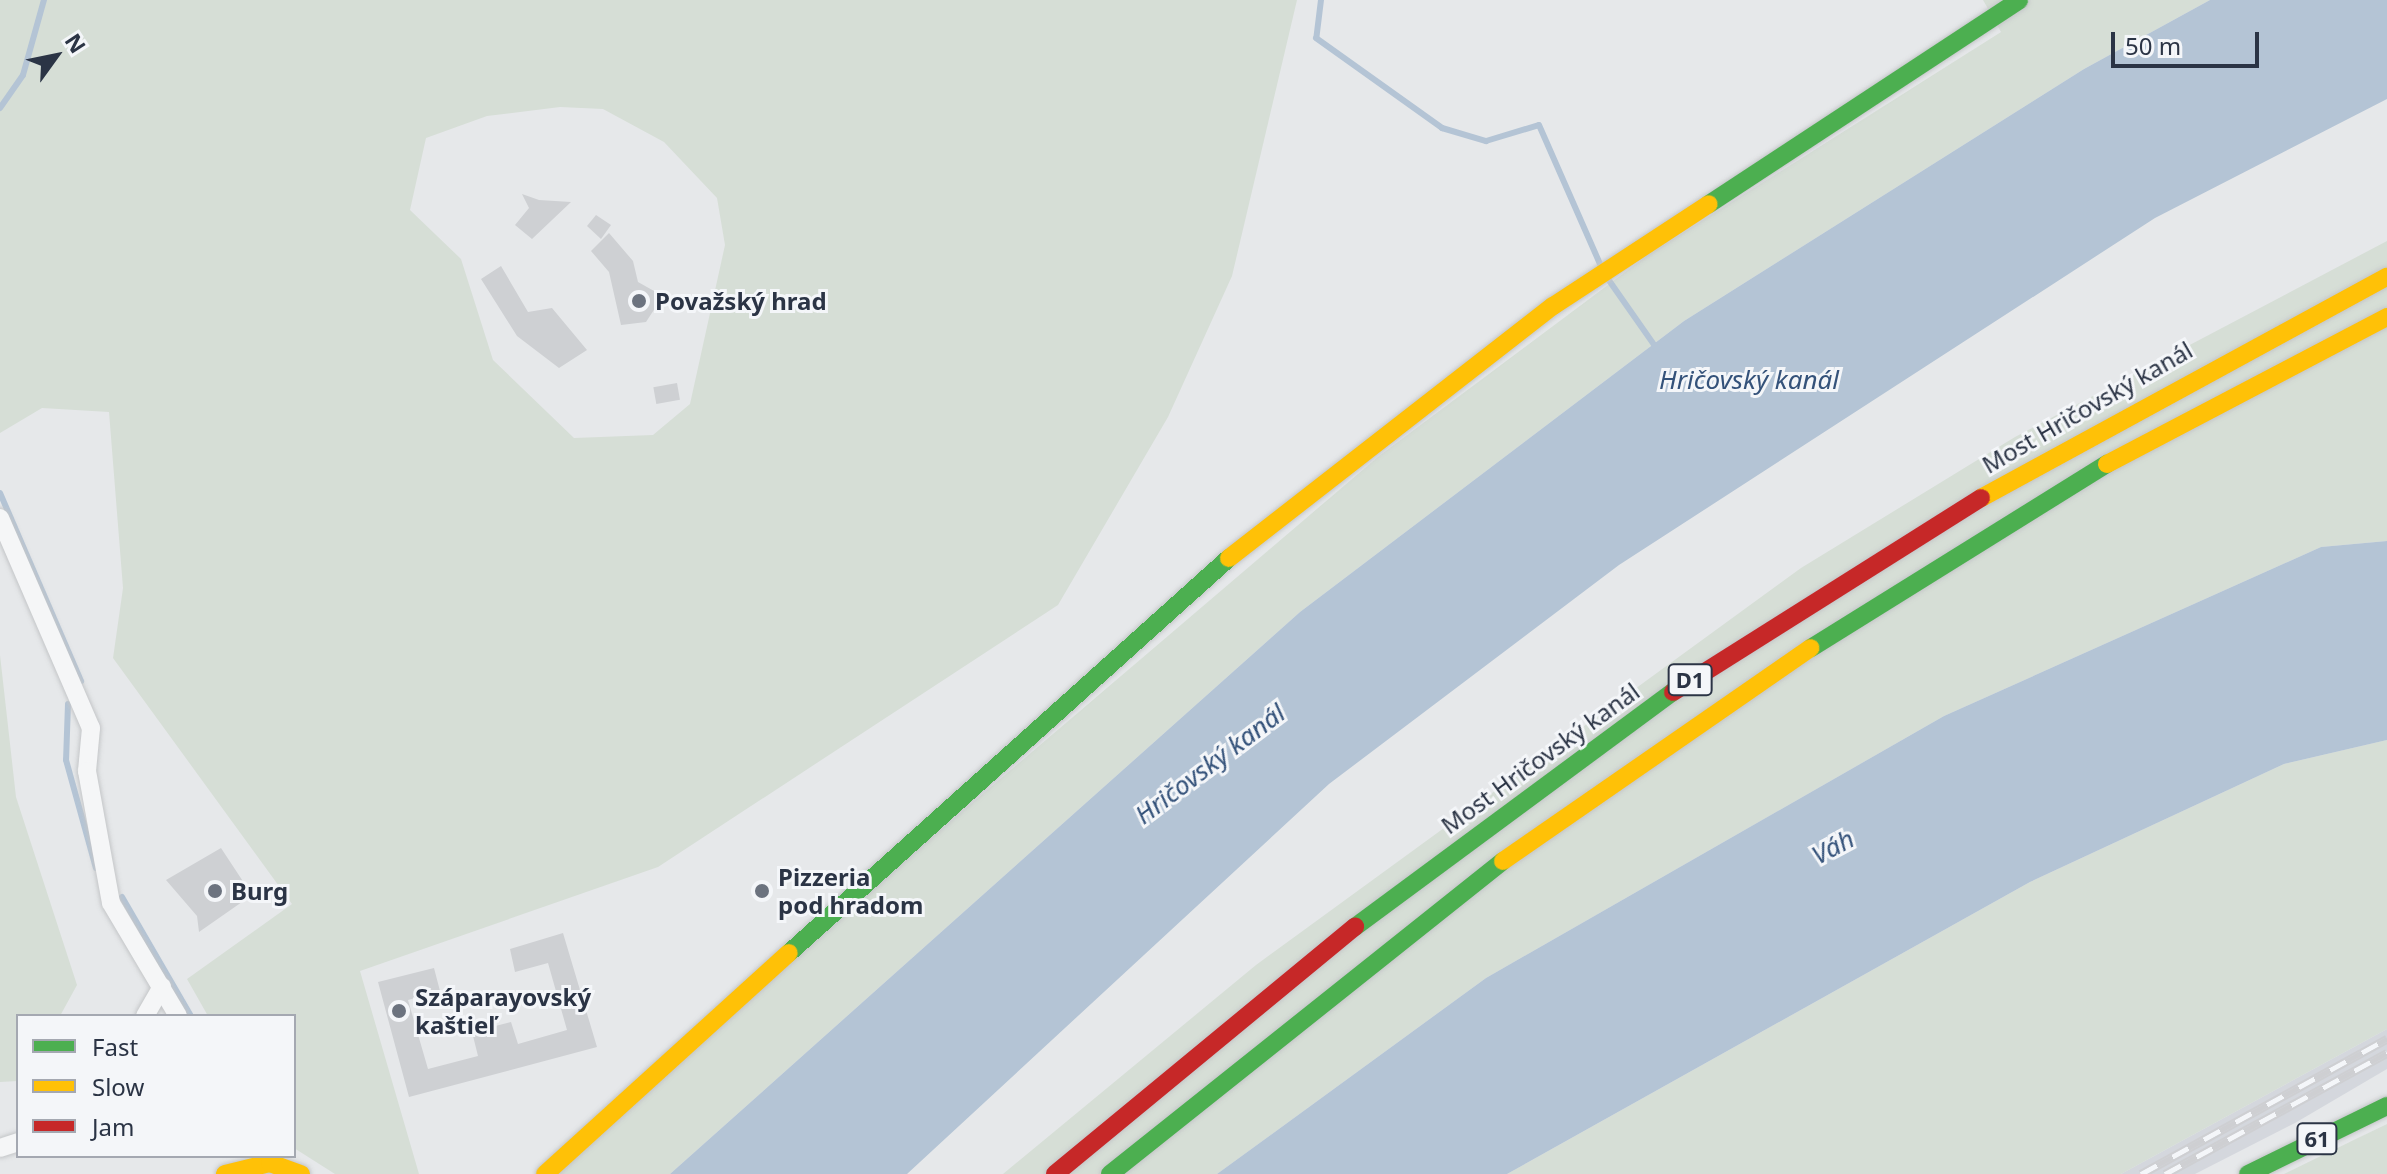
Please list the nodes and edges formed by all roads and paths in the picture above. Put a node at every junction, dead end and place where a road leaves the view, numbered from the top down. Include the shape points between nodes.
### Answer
1 (2019, 0) edge
2 (2387, 277) edge
3 (2387, 317) edge
4 (0, 518) edge
5 (154, 998) edge
6 (175, 1014) edge
7 (2387, 1106) edge
8 (253, 1160) edge
9 (225, 1174) edge
10 (301, 1174) edge
11 (545, 1174) edge
12 (1055, 1174) edge
13 (1110, 1174) edge
14 (2248, 1174) edge

1 - 11 main road via 1741,176 1553,306 1205,577
2 - 12 main road, Most Hričovský kanál / D1 via 2038,462 1686,683 1395,892
3 - 13 main road, D1 via 2060,489 1708,713 1433,911
4 - 5 street via 91,728 87,771 111,903
5 - 6 street
7 - 14 main road, 61
8 - 9 main road
8 - 10 main road

